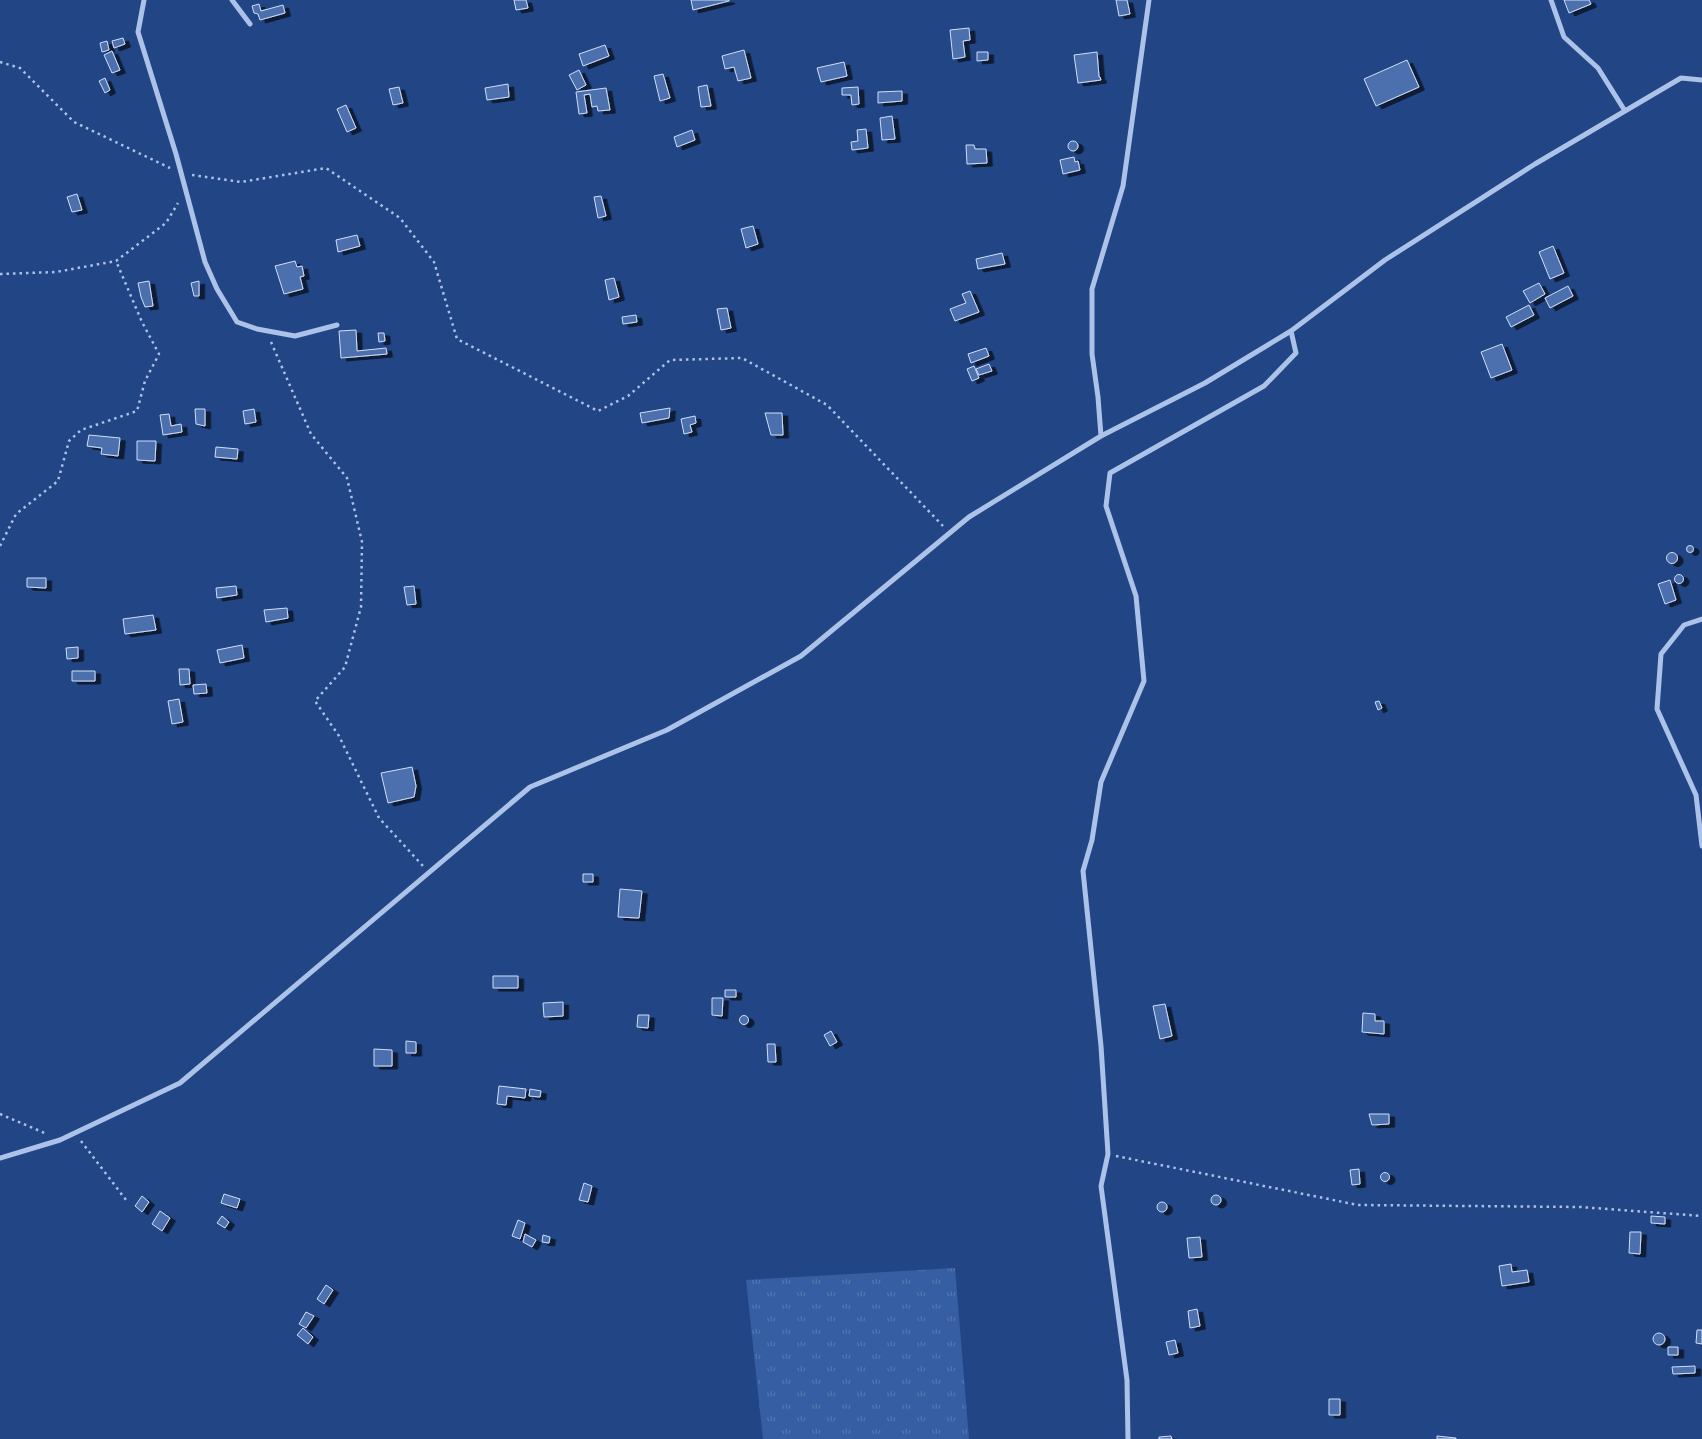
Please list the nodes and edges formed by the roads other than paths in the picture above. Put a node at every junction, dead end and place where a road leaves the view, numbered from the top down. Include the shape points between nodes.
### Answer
1 (144, 0) edge
2 (232, 0) edge
3 (1149, 0) edge
4 (1551, 0) edge
5 (250, 24) dead end
6 (1702, 80) edge
7 (1626, 111) junction
8 (336, 325) dead end
9 (1291, 331) junction
10 (1100, 436) junction
11 (1702, 619) edge
12 (1702, 846) edge
13 (0, 1158) edge
14 (1128, 1439) edge

1 - 8 street via 138,32 205,262 217,289 238,322 267,331 295,336
2 - 5 street
3 - 10 street via 1123,186 1092,289 1092,354
4 - 7 street via 1564,37 1598,68
6 - 7 street via 1681,78
7 - 9 street via 1535,164 1385,260
9 - 10 street via 1205,382
9 - 14 street via 1296,353 1264,386 1110,473 1106,506 1136,596 1144,681 1101,782 1092,840 1083,871 1101,1046 1108,1154 1101,1186 1127,1380
10 - 13 street via 969,517 801,656 667,730 530,787 180,1083 60,1140
11 - 12 street via 1684,625 1661,654 1657,709 1696,795

